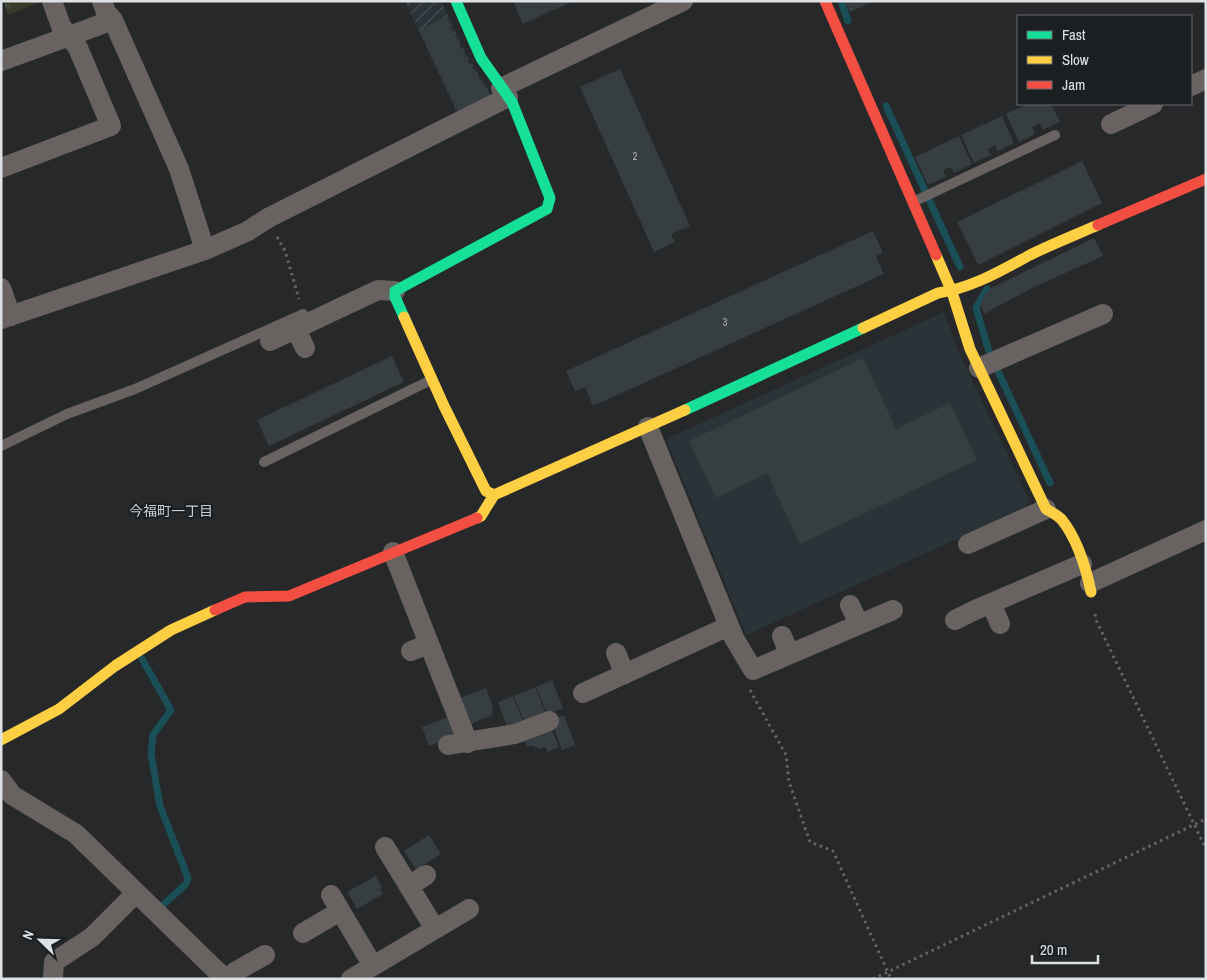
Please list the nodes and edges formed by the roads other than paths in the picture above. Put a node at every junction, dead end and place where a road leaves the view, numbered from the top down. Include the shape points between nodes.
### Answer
1 (52, 1) edge
2 (102, 1) edge
3 (456, 1) edge
4 (683, 1) edge
5 (825, 1) edge
6 (113, 20) junction
7 (70, 36) junction
8 (1, 61) edge
9 (1206, 79) edge
10 (1192, 86) edge
11 (505, 93) junction
12 (1151, 105) edge
13 (1111, 124) dead end
14 (1055, 135) dead end
15 (1, 168) edge
16 (1206, 179) edge
17 (913, 202) junction
18 (205, 250) junction
19 (1, 288) edge
20 (395, 291) junction
21 (952, 292) junction
22 (1103, 314) dead end
23 (6, 317) edge
24 (300, 321) junction
25 (270, 341) dead end
26 (305, 348) dead end
27 (988, 364) junction
28 (432, 380) junction
29 (648, 427) junction
30 (1, 446) edge
31 (264, 462) dead end
32 (494, 495) junction
33 (1046, 509) junction
34 (1206, 530) edge
35 (968, 544) dead end
36 (393, 552) junction
37 (1082, 564) junction
38 (1090, 587) joint
39 (991, 603) junction
40 (850, 604) dead end
41 (893, 610) dead end
42 (955, 620) dead end
43 (859, 624) junction
44 (1000, 624) dead end
45 (729, 626) junction
46 (616, 653) dead end
47 (625, 674) junction
48 (583, 692) dead end
49 (549, 722) dead end
50 (1, 740) edge
51 (468, 743) junction
52 (448, 745) dead end
53 (1, 780) edge
54 (385, 846) dead end
55 (136, 892) junction
56 (469, 909) dead end
57 (435, 929) junction
58 (304, 933) dead end
59 (265, 955) dead end
60 (373, 966) junction
61 (53, 979) edge
62 (227, 979) edge
63 (351, 979) edge

1 - 7 street via 61,26
2 - 6 street
3 - 11 street via 482,58
4 - 11 street
5 - 17 street
6 - 7 street
6 - 18 street via 179,169
7 - 8 street
7 - 15 street via 111,126
9 - 10 street
11 - 18 street via 248,231
11 - 20 street via 550,198 547,209
12 - 13 street
14 - 17 lane
16 - 21 street
17 - 21 street
18 - 23 street
19 - 23 street
20 - 24 street via 378,290
20 - 28 street
21 - 27 street via 970,349
21 - 29 street via 938,293
22 - 27 street
24 - 25 street
24 - 26 street
24 - 30 lane via 67,414
27 - 33 street
28 - 31 lane
28 - 32 street via 486,491
29 - 32 street
29 - 45 street
32 - 36 street via 481,516
33 - 35 street
33 - 37 street via 1061,518
34 - 38 street
36 - 50 street via 289,596 245,596 171,630 115,666 59,710
36 - 51 street via 420,647
37 - 38 street
37 - 39 street
39 - 42 street
39 - 44 street
40 - 43 street
41 - 43 street
43 - 45 street via 785,644 753,670
45 - 47 street
46 - 47 street
47 - 48 street
49 - 51 street via 515,734
51 - 52 street
53 - 55 street via 12,795 76,834
54 - 57 street via 417,880
55 - 61 street via 92,937 54,962
55 - 62 street
56 - 57 street
57 - 60 street
58 - 60 street via 336,903
59 - 62 street
60 - 63 street

